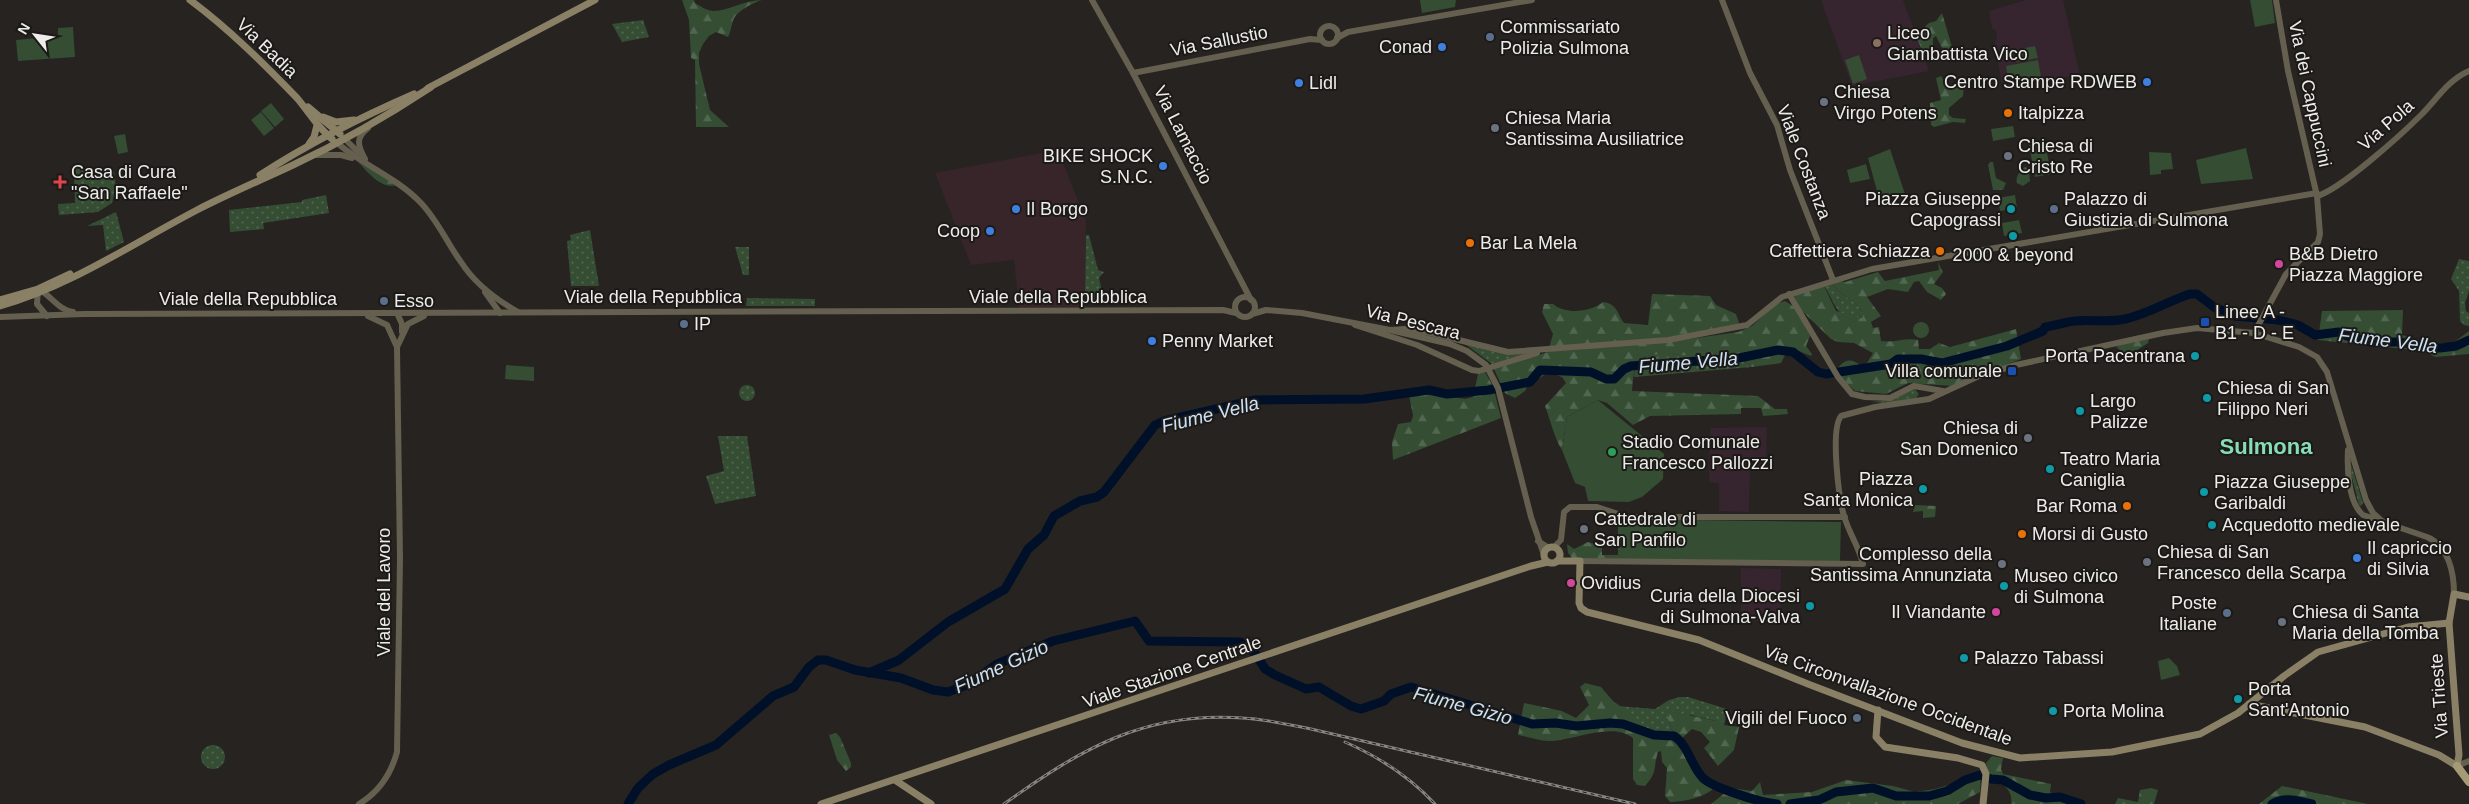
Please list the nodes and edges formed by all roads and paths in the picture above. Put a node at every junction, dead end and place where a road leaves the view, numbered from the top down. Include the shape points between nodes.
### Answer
1 (190, 0) edge
2 (595, 0) edge
3 (1092, 0) edge
4 (1532, 0) edge
5 (1722, 0) edge
6 (2276, 0) edge
7 (1335, 28) junction
8 (1320, 32) junction
9 (1348, 32) junction
10 (1337, 38) junction
11 (1310, 39) junction
12 (1322, 40) junction
13 (2469, 71) edge
14 (1134, 73) junction
15 (431, 87) junction
16 (298, 100) junction
17 (316, 113) junction
18 (384, 116) junction
19 (364, 118) junction
20 (317, 125) junction
21 (338, 132) junction
22 (329, 136) junction
23 (344, 138) junction
24 (336, 142) junction
25 (306, 148) junction
26 (311, 155) junction
27 (363, 160) junction
28 (243, 186) junction
29 (2317, 195) junction
30 (125, 248) junction
31 (1833, 280) junction
32 (62, 283) junction
33 (1242, 286) junction
34 (483, 289) junction
35 (39, 292) junction
36 (1789, 294) junction
37 (489, 299) junction
38 (497, 299) junction
39 (0, 300) edge
40 (1237, 301) junction
41 (1252, 301) junction
42 (58, 304) junction
43 (0, 306) edge
44 (1223, 310) junction
45 (1266, 310) junction
46 (397, 313) junction
47 (478, 313) junction
48 (500, 313) junction
49 (519, 313) junction
50 (84, 314) junction
51 (360, 314) junction
52 (433, 314) junction
53 (1236, 314) junction
54 (1252, 314) junction
55 (0, 316) edge
56 (47, 316) junction
57 (1350, 322) junction
58 (1390, 330) junction
59 (392, 331) junction
60 (2254, 333) junction
61 (402, 334) junction
62 (397, 348) junction
63 (1547, 349) junction
64 (1919, 387) junction
65 (1945, 391) junction
66 (1929, 399) junction
67 (2348, 444) junction
68 (2347, 461) junction
69 (2354, 465) junction
70 (2366, 500) junction
71 (2356, 507) junction
72 (1845, 517) junction
73 (2383, 522) junction
74 (1538, 540) junction
75 (1551, 548) junction
76 (1560, 554) junction
77 (1545, 558) junction
78 (1557, 561) junction
79 (1576, 561) junction
80 (2454, 594) junction
81 (2469, 597) edge
82 (2449, 623) junction
83 (2249, 704) junction
84 (1878, 710) junction
85 (2469, 761) edge
86 (2457, 766) junction
87 (895, 780) junction
88 (2469, 782) edge
89 (359, 804) edge
90 (821, 804) edge
91 (931, 804) edge
92 (1983, 804) edge

1 - 16 main road, Via Badia via 234,34
2 - 15 main road
3 - 14 street, Via Lamaccio
4 - 9 street
5 - 31 street, Viale Costanza via 1750,73 1777,125 1790,170
6 - 29 street, Via dei Cappuccini via 2288,71
7 - 8 street via 1327,26
7 - 9 street
7 - 10 street
8 - 11 street, Via Sallustio
8 - 12 street
9 - 10 street
10 - 12 street via 1329,44
11 - 12 street, Via Sallustio
11 - 14 street, Via Sallustio
13 - 29 street, Via Pola via 2451,82 2416,121 2337,187
14 - 33 street, Via Lamaccio
15 - 18 main road
15 - 19 main road
16 - 17 main road, Via Badia
16 - 20 main road, Via Badia
17 - 19 main road, Via Badia via 336,122
17 - 21 main road, Via Badia
18 - 23 main road
18 - 27 street via 358,138
19 - 21 main road
20 - 22 main road, Via Badia
20 - 25 main road via 314,138
21 - 22 main road
21 - 23 main road, Via Badia
22 - 24 main road, Via Badia
22 - 25 main road
23 - 24 main road
23 - 27 street
24 - 26 main road
24 - 27 street
25 - 28 main road
26 - 27 street via 341,155
26 - 28 main road
27 - 34 street via 423,204 461,263
28 - 30 main road
29 - 31 street, Via Pola via 1901,264
29 - 60 street, Via dei Cappuccini via 2319,239 2289,270
30 - 32 main road
30 - 35 main road
31 - 36 street, Via Pola
32 - 35 main road
32 - 42 street via 54,294
33 - 40 street
33 - 41 street, Via Lamaccio
34 - 37 street
34 - 38 street
35 - 39 main road
35 - 42 street, Viale della Repubblica
35 - 43 main road
35 - 56 street via 37,304
36 - 63 street, Via Pola via 1754,320 1735,328 1659,341
36 - 64 street via 1838,378 1852,394 1890,398 1914,386
37 - 47 street
37 - 48 street
38 - 48 street via 502,306
38 - 49 street
40 - 41 street via 1247,298
40 - 44 street, Viale della Repubblica
40 - 53 street
41 - 45 street, Via Pescara
41 - 54 street via 1255,308
42 - 50 street, Viale della Repubblica via 66,311
44 - 49 street, Viale della Repubblica
44 - 53 street, Viale della Repubblica
45 - 54 street, Via Pescara
45 - 57 street, Via Pescara
46 - 51 street, Viale della Repubblica
46 - 52 street, Viale della Repubblica
46 - 59 street
46 - 61 street
47 - 48 street, Viale della Repubblica
47 - 52 street, Viale della Repubblica
48 - 49 street, Viale della Repubblica
50 - 51 street, Viale della Repubblica
50 - 56 street, Viale della Repubblica
51 - 59 street via 378,319
52 - 61 street via 416,318
53 - 54 street via 1244,318
55 - 56 street, Viale della Repubblica
57 - 58 street, Via Pescara
57 - 63 street via 1476,370
58 - 63 street via 1404,329 1500,351
58 - 74 street, Via Pescara via 1467,351 1486,365 1495,380 1506,417
59 - 62 street
60 - 65 street via 2196,328 2163,333 1998,370
60 - 67 street via 2299,347 2317,357 2326,372
61 - 62 street
62 - 89 street, Viale del Lavoro via 399,740 386,778
64 - 65 street
64 - 66 street
65 - 66 street
66 - 72 street via 1875,407 1839,418 1835,445
67 - 68 street
67 - 69 street
68 - 69 street
68 - 71 street
69 - 70 street
70 - 71 street via 2362,508
70 - 73 street
71 - 73 street via 2363,515
72 - 75 street via 1620,516 1603,508 1568,507 1561,540
72 - 79 street via 1863,564
73 - 80 street via 2437,543 2451,567
74 - 75 street
74 - 77 street, Via Pescara
75 - 76 main road
75 - 77 main road
76 - 78 main road
76 - 79 main road
77 - 78 main road
77 - 87 main road, Viale Stazione Centrale via 1531,566
78 - 79 main road
79 - 84 main road, Via Circonvallazione Occidentale via 1579,603 1584,611 1699,640
80 - 81 main road
80 - 82 main road
82 - 83 main road, Via Circonvallazione Occidentale via 2408,628 2318,652
82 - 86 main road, Via Trieste via 2459,755
83 - 84 main road, Via Circonvallazione Occidentale via 2218,725 2188,737 2104,753 2020,758 1978,748
83 - 86 main road via 2365,726 2440,755
84 - 92 main road via 1876,737 1885,747 1982,764 1986,777
85 - 86 street
86 - 88 main road
87 - 90 main road, Viale Stazione Centrale
87 - 91 main road

